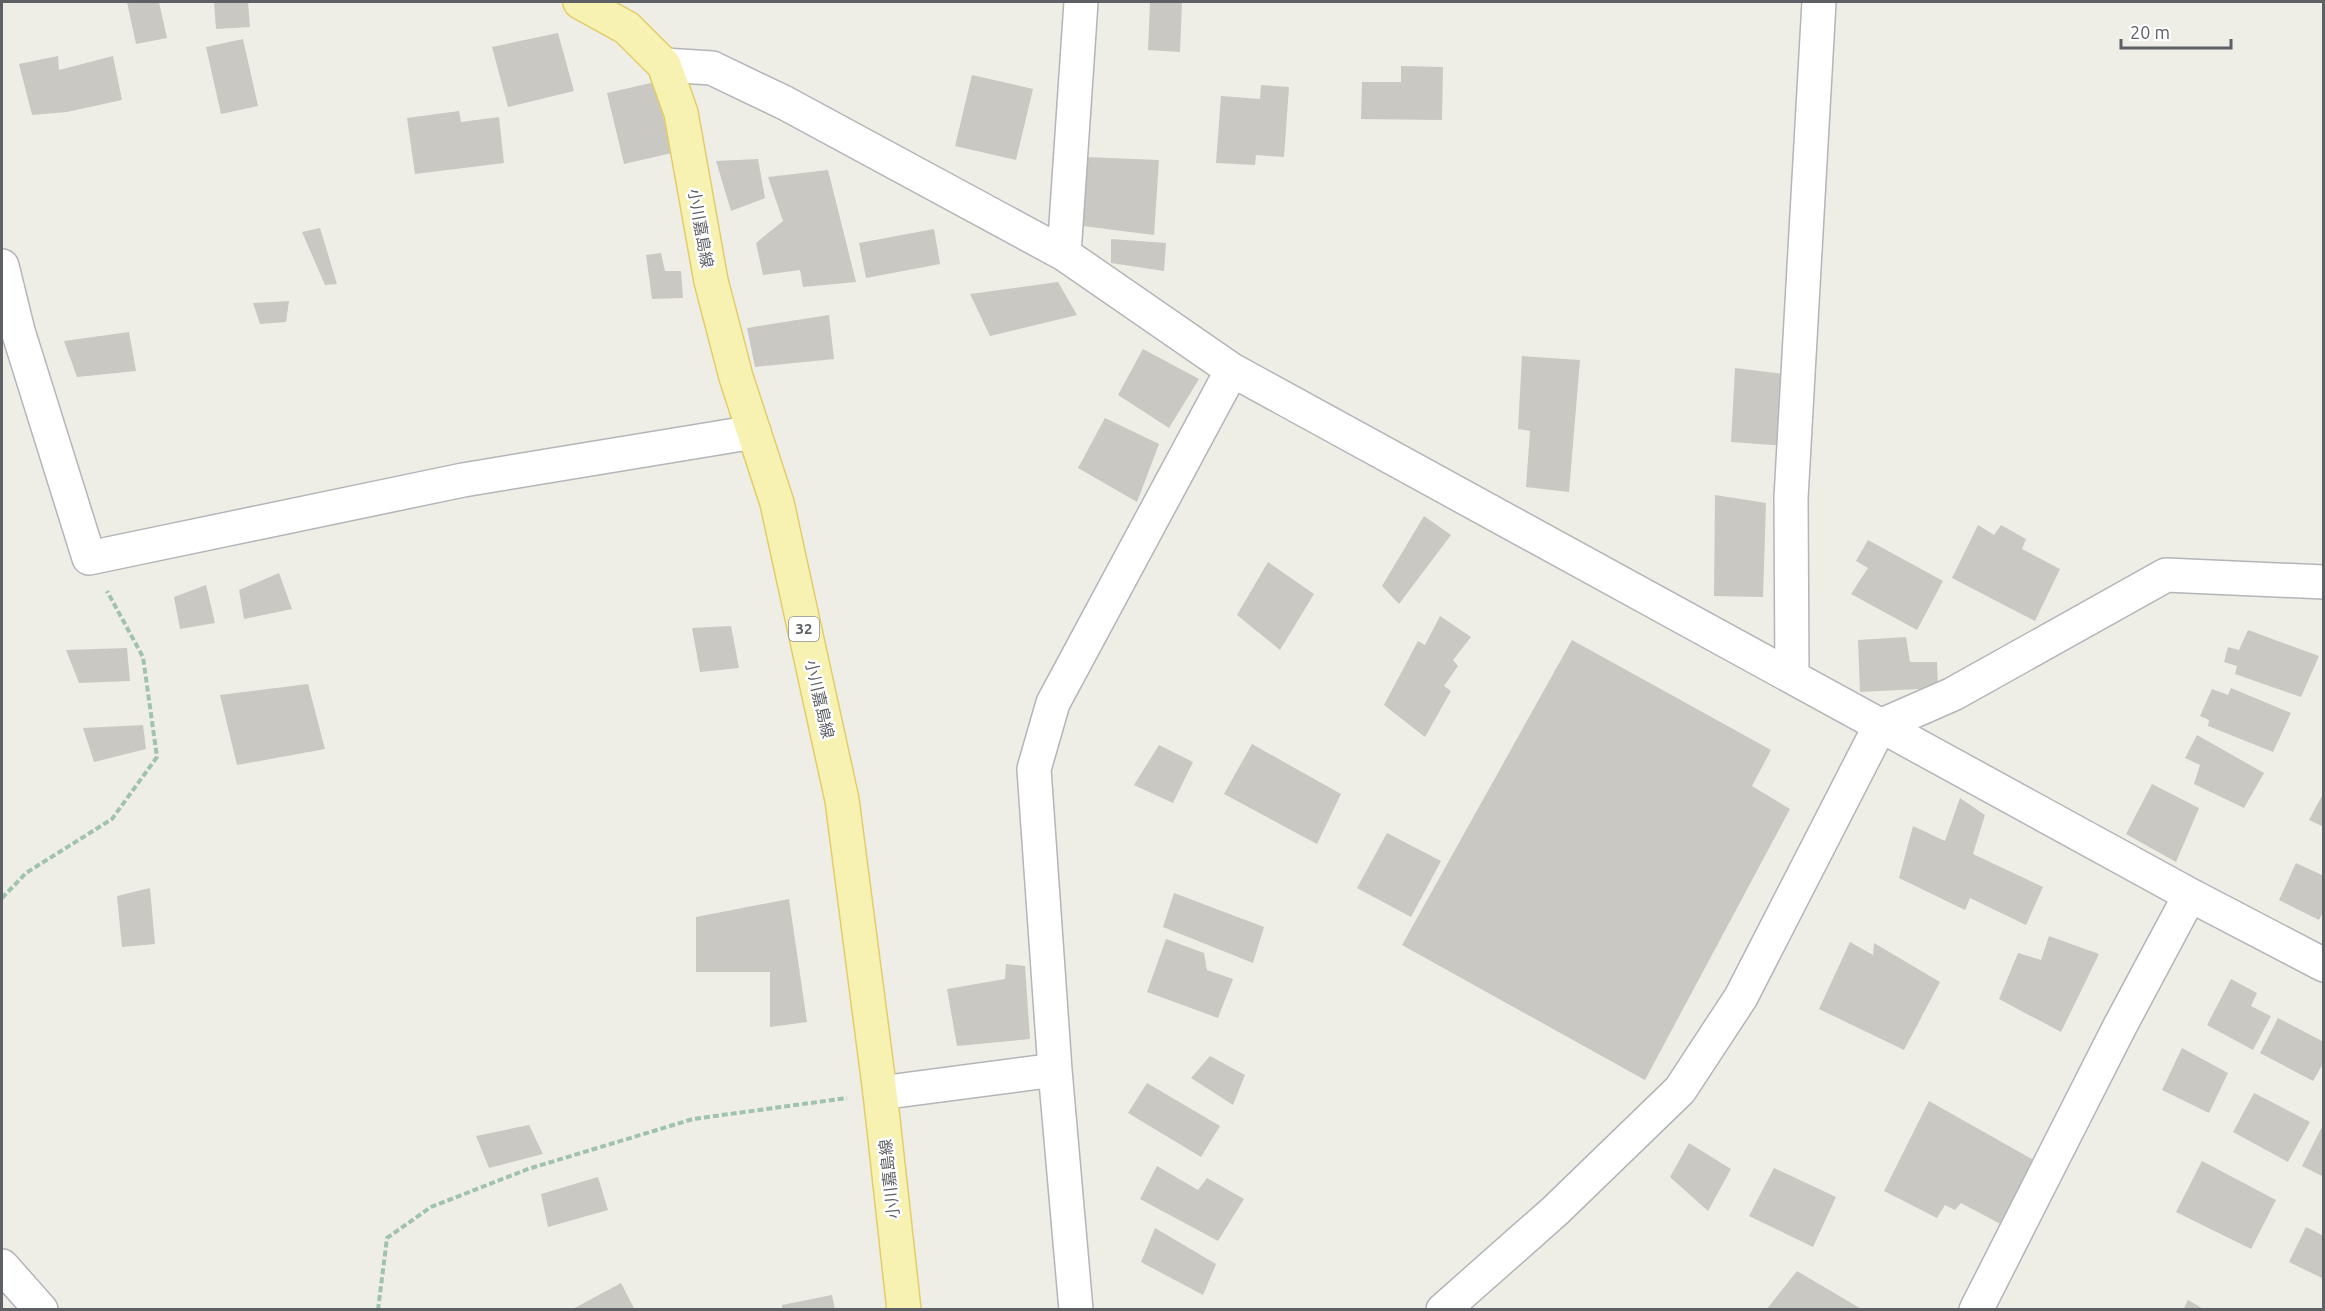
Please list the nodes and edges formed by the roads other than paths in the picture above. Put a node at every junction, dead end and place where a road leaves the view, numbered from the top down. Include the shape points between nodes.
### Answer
1 (580, 2) edge
2 (1081, 2) edge
3 (1820, 2) edge
4 (664, 65) junction
5 (1064, 254) junction
6 (2, 266) edge
7 (10, 326) edge
8 (1232, 370) junction
9 (754, 432) junction
10 (2324, 582) edge
11 (1792, 675) junction
12 (1880, 726) junction
13 (2190, 895) junction
14 (2324, 965) edge
15 (1055, 1070) junction
16 (880, 1093) junction
17 (2, 1266) edge
18 (27, 1307) edge
19 (904, 1310) edge
20 (1076, 1310) edge
21 (1443, 1310) edge
22 (1976, 1310) edge

1 - 4 main road, 小川嘉島線 / 32 via 627,28
2 - 5 street
3 - 11 street via 1791,498
4 - 5 street via 712,68 785,103
4 - 9 main road, 小川嘉島線 / 32 via 681,113 711,281
5 - 8 street
6 - 7 street
7 - 9 street via 89,558 463,480
8 - 11 street
8 - 15 street via 1053,703 1034,769
9 - 16 main road, 小川嘉島線 / 32 via 777,503 842,800
10 - 12 street via 2166,575 1953,694
11 - 12 street
12 - 13 street
12 - 21 street via 1741,997 1680,1090
13 - 14 street
13 - 22 street
15 - 16 street
15 - 20 street
16 - 19 main road, 小川嘉島線 / 32
17 - 18 street

